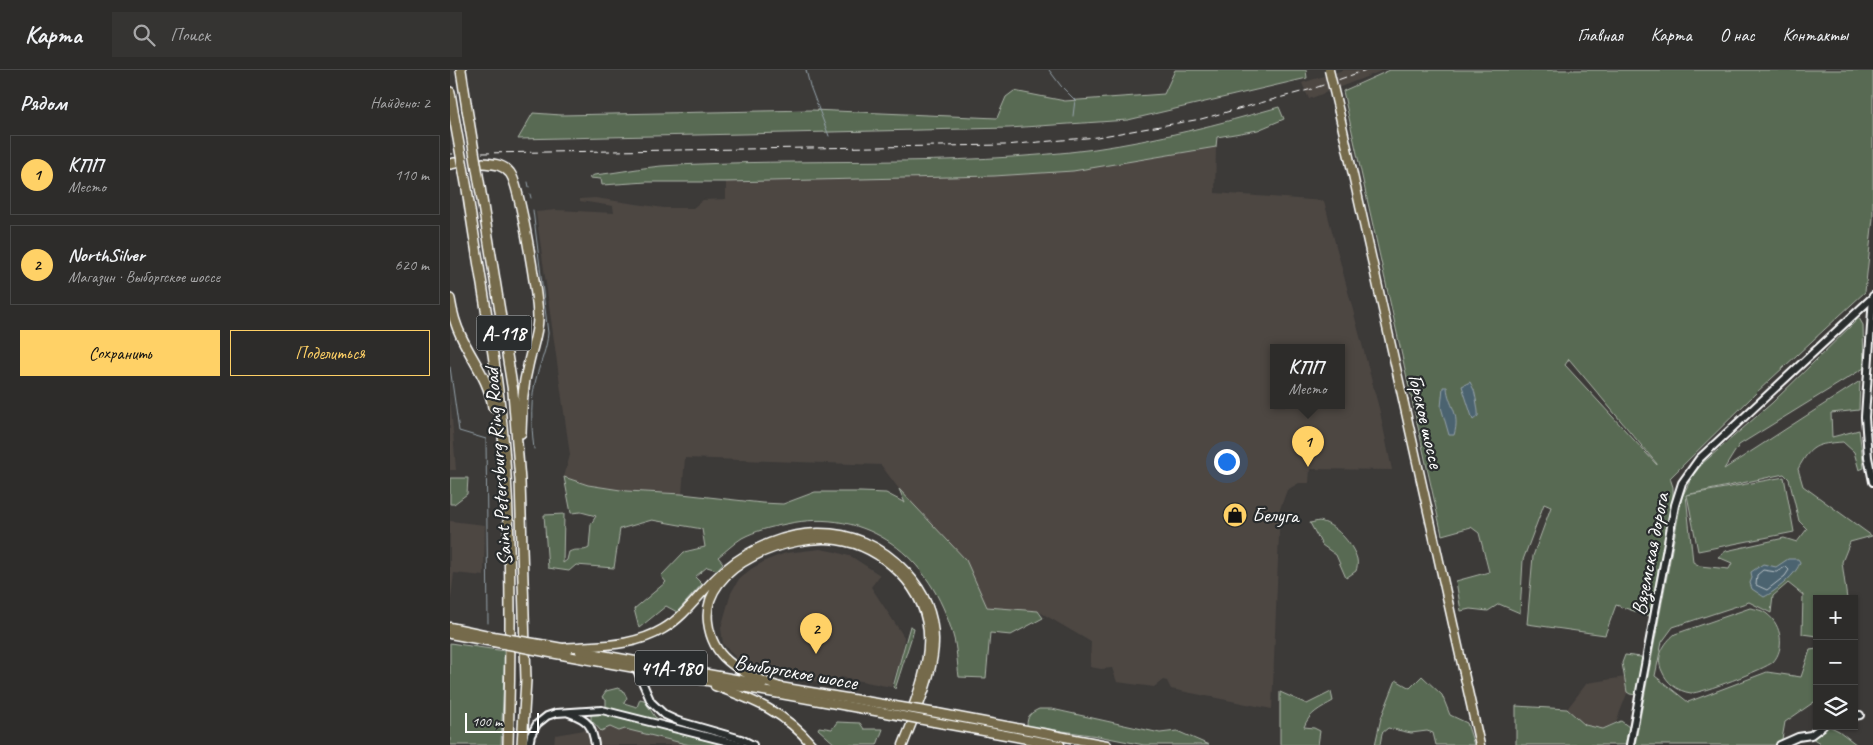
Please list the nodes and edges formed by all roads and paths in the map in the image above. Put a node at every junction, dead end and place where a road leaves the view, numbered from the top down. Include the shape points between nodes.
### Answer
1 (461, 70) edge
2 (1329, 70) edge
3 (450, 92) edge
4 (483, 163) dead end
5 (1873, 296) edge
6 (450, 299) edge
7 (505, 477) junction
8 (520, 481) junction
9 (1873, 482) edge
10 (450, 627) edge
11 (450, 634) edge
12 (493, 639) junction
13 (545, 648) junction
14 (564, 648) junction
15 (636, 668) junction
16 (692, 678) junction
17 (779, 687) junction
18 (566, 712) junction
19 (1818, 730) edge
20 (1481, 742) edge
21 (508, 745) edge
22 (522, 745) edge
23 (529, 745) edge
24 (595, 745) edge
25 (741, 745) edge
26 (753, 745) edge
27 (812, 745) edge
28 (898, 745) edge
29 (903, 745) edge
30 (1060, 745) edge
31 (1107, 745) edge
32 (1630, 745) edge
33 (1780, 745) edge

1 - 8 highway, Saint Petersburg Ring Road / А-118, bridge via 513,392
2 - 20 main road, Горское шоссе, bridge
3 - 7 highway, Saint Petersburg Ring Road / А-118, bridge via 490,340
4 - 8 highway via 502,166 514,179 536,300 535,341 521,398
5 - 9 street via 1865,418
5 - 32 street, Вяземская дорога via 1698,459 1682,483
6 - 7 highway via 461,337 488,388
7 - 21 highway, Saint Petersburg Ring Road / А-118 via 510,568
8 - 22 highway, Saint Petersburg Ring Road / А-118 via 526,680
10 - 12 main road, Выборгское шоссе / 41А-180
11 - 12 main road, Выборгское шоссе / 41А-180
12 - 13 main road, Выборгское шоссе / 41А-180, bridge
13 - 14 main road, Выборгское шоссе / 41А-180
13 - 15 main road, Выборгское шоссе / 41А-180
14 - 17 main road, Выборгское шоссе / 41А-180
14 - 29 main road via 611,646 657,633 680,616 726,568 766,544 805,533 849,536 874,546 899,565 916,585 930,613 933,664
15 - 16 main road, Выборгское шоссе / 41А-180
15 - 26 street via 651,702 665,715
16 - 27 main road via 772,709 798,729
16 - 30 main road, Выборгское шоссе / 41А-180, bridge
17 - 28 main road via 741,670 716,648 707,616 710,601 718,587 748,560 795,541 828,539 863,548 890,565 907,582 920,604 926,624 929,648 926,670
17 - 31 main road, Выборгское шоссе / 41А-180, bridge
18 - 23 street via 547,716 537,724
18 - 24 street via 584,719 593,731
18 - 25 street via 602,710
19 - 33 street

